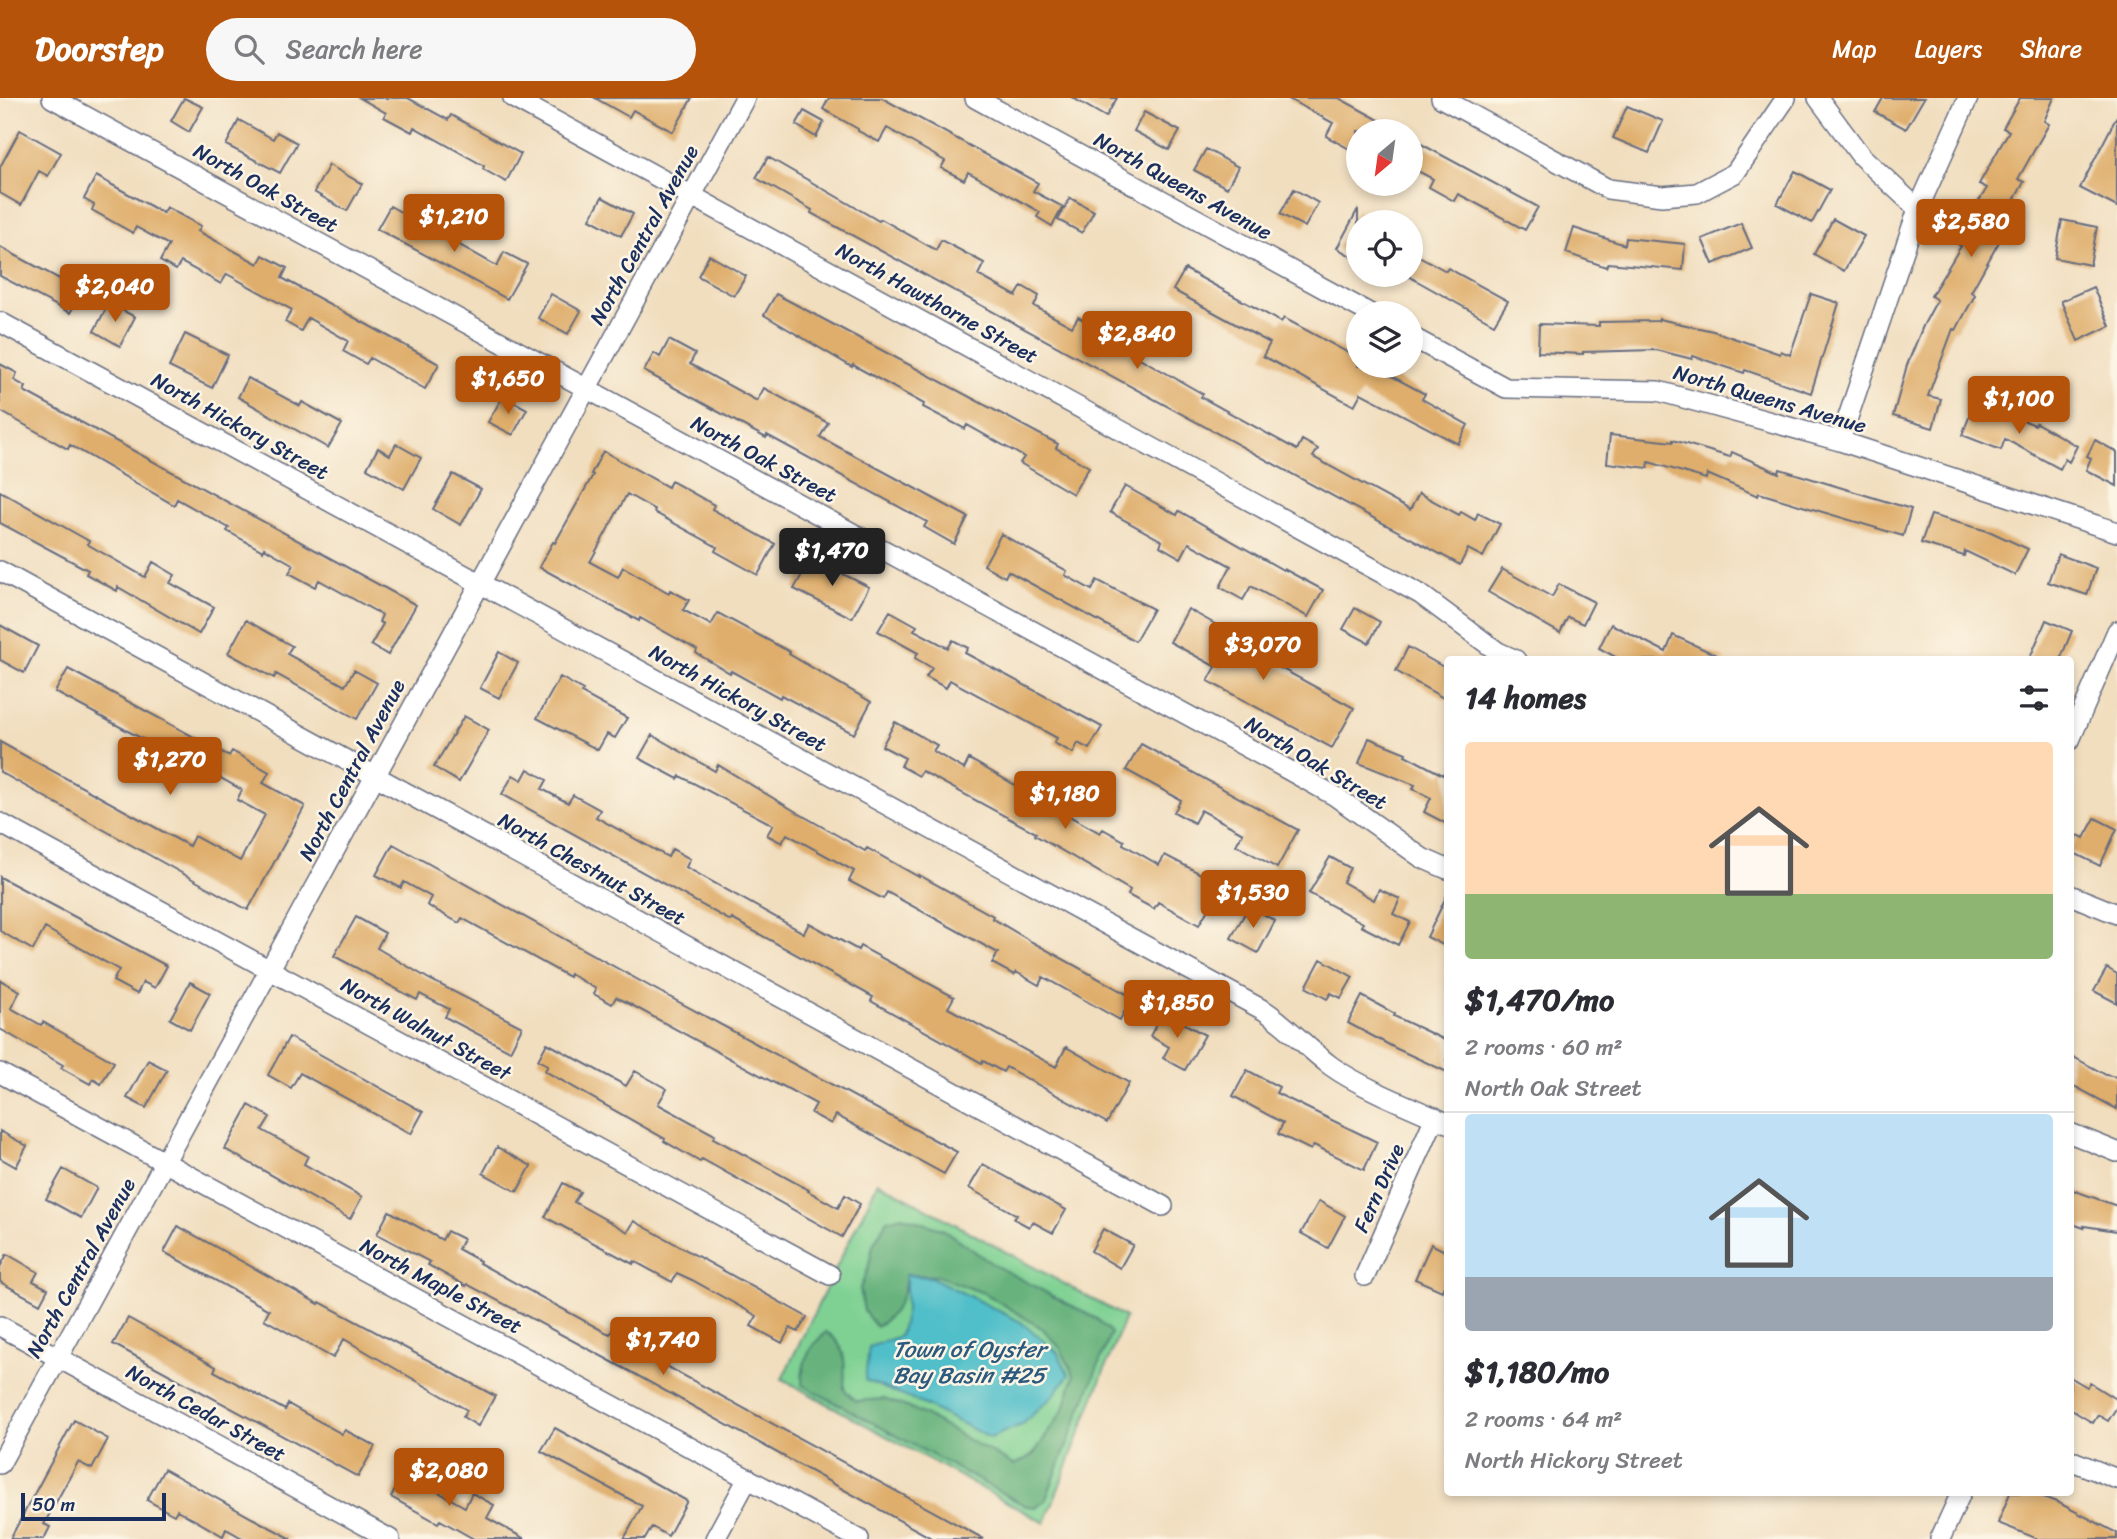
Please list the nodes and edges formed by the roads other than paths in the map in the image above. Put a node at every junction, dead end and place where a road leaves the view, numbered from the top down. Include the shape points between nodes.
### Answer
1 (52, 98) edge
2 (513, 98) edge
3 (745, 98) edge
4 (975, 98) edge
5 (1441, 98) edge
6 (1786, 98) edge
7 (1818, 98) edge
8 (1968, 98) edge
9 (692, 195) junction
10 (1918, 209) junction
11 (1347, 301) edge
12 (0, 321) edge
13 (1423, 343) edge
14 (586, 389) junction
15 (1840, 441) junction
16 (2117, 532) edge
17 (0, 571) edge
18 (480, 583) junction
19 (2117, 631) edge
20 (1507, 656) edge
21 (2074, 731) edge
22 (376, 775) junction
23 (0, 823) edge
24 (1444, 868) edge
25 (2074, 897) edge
26 (2117, 914) edge
27 (270, 970) junction
28 (0, 1073) edge
29 (1441, 1120) edge
30 (2074, 1135) edge
31 (2117, 1152) edge
32 (165, 1162) junction
33 (1163, 1206) dead end
34 (830, 1275) dead end
35 (1365, 1276) dead end
36 (0, 1326) edge
37 (58, 1357) junction
38 (2074, 1462) edge
39 (0, 1464) edge
40 (748, 1478) junction
41 (2117, 1479) edge
42 (1960, 1496) edge
43 (390, 1539) edge
44 (715, 1539) edge
45 (859, 1539) edge
46 (1940, 1539) edge

1 - 14 street, North Oak Street
2 - 9 street, North Hawthorne Street
3 - 9 street, North Central Avenue
4 - 11 street, North Queens Avenue
5 - 6 street via 1608,189 1662,196 1697,193 1735,173
7 - 10 street via 1861,156
8 - 10 street
9 - 14 street, North Central Avenue
9 - 20 street, North Hawthorne Street via 1420,594
10 - 15 street
12 - 18 street, North Hickory Street
13 - 15 street, North Queens Avenue via 1506,388 1658,391
14 - 18 street, North Central Avenue
14 - 24 street, North Oak Street via 1335,796 1422,858
15 - 16 street, North Queens Avenue
17 - 22 street, North Chestnut Street
18 - 22 street, North Central Avenue
18 - 29 street, North Hickory Street via 1265,1011 1331,1066
19 - 21 street
22 - 27 street, North Central Avenue
22 - 33 street, North Chestnut Street
23 - 27 street, North Walnut Street
25 - 26 street
27 - 32 street, North Central Avenue
27 - 34 street, North Walnut Street
28 - 32 street, North Maple Street
29 - 35 street, Fern Drive
30 - 31 street
32 - 37 street, North Central Avenue
32 - 40 street, North Maple Street
36 - 37 street, North Cedar Street
37 - 39 street, North Central Avenue
37 - 43 street, North Cedar Street
38 - 41 street
40 - 44 street
40 - 45 street, North Maple Street
42 - 46 street

